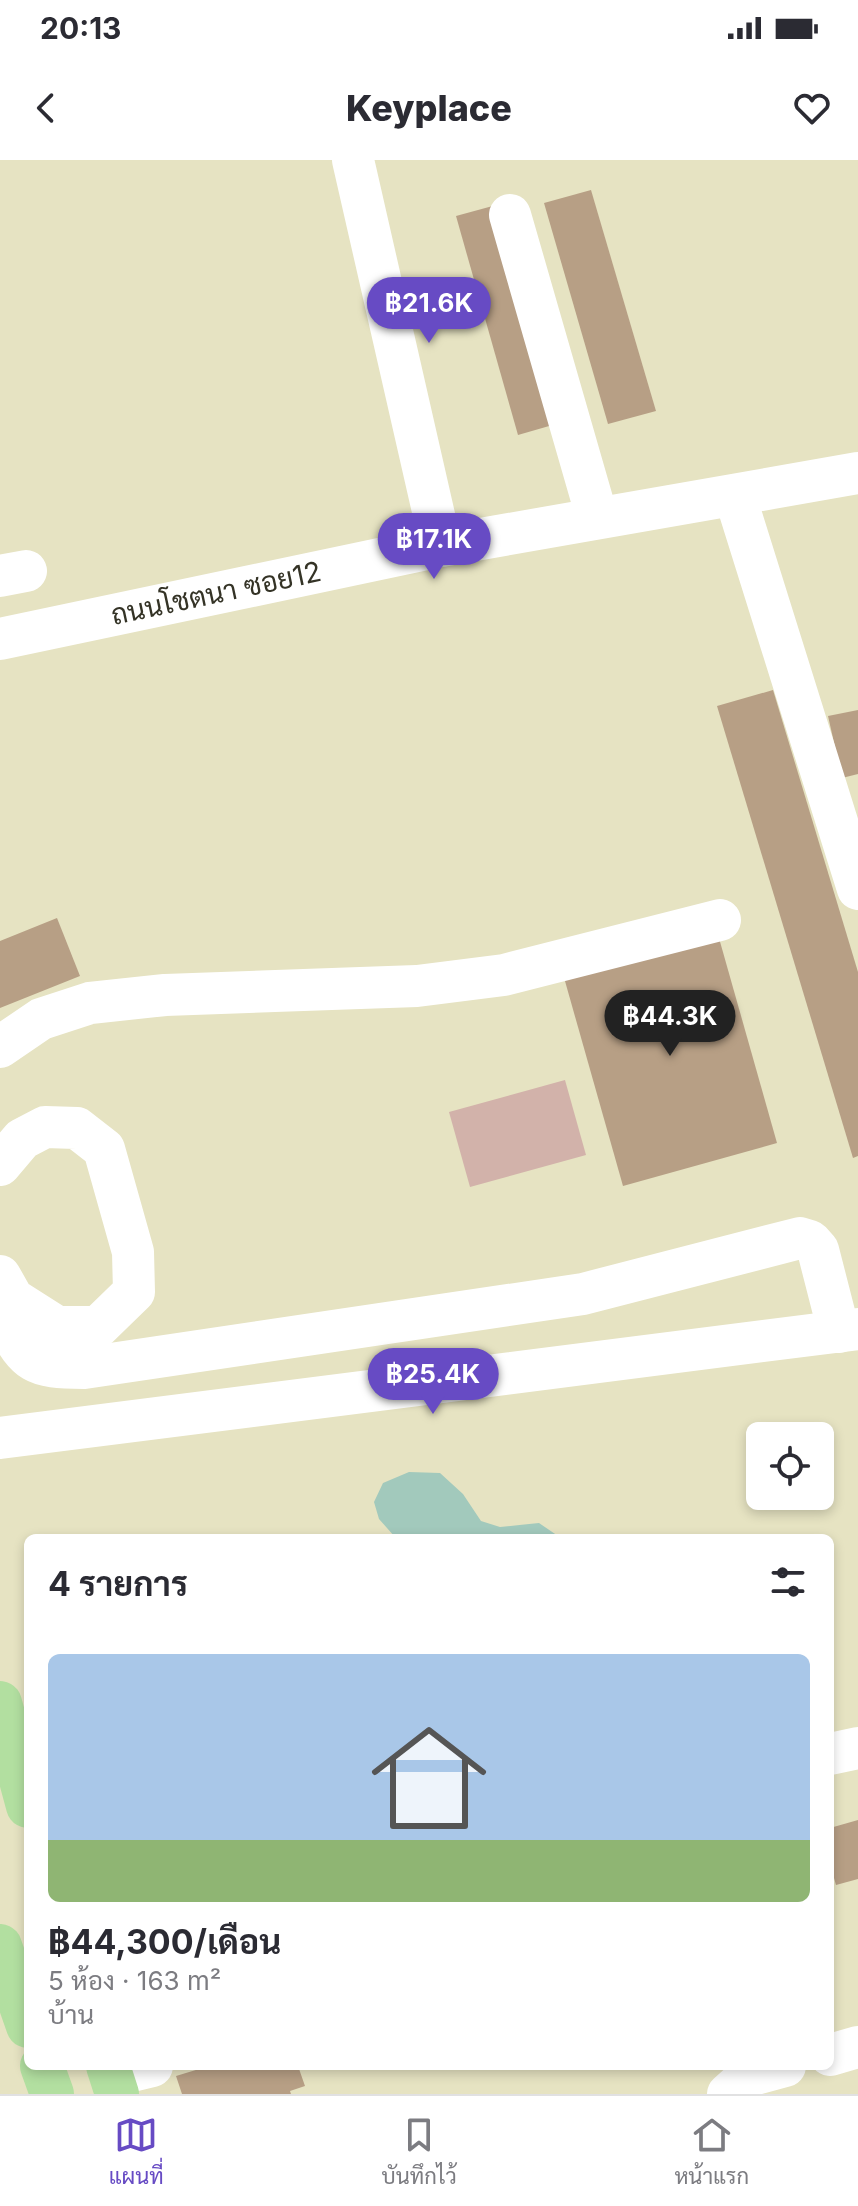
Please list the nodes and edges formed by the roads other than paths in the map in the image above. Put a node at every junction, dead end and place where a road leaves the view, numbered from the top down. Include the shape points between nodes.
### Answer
1 (353, 160) edge
2 (510, 215) dead end
3 (858, 473) edge
4 (735, 496) junction
5 (597, 517) junction
6 (441, 546) junction
7 (0, 639) edge
8 (843, 788) edge
9 (858, 889) edge
10 (720, 920) dead end
11 (0, 1047) edge
12 (0, 1165) edge
13 (0, 1276) edge
14 (0, 1315) edge
15 (848, 1331) edge
16 (0, 1438) edge
17 (0, 1703) edge
18 (858, 1748) edge
19 (834, 1753) edge
20 (24, 1791) edge
21 (0, 1946) edge
22 (24, 2015) edge
23 (858, 2047) edge
24 (834, 2054) edge
25 (43, 2070) edge
26 (52, 2094) edge

1 - 6 street
2 - 5 street
3 - 4 street, ถนนโชตนา ซอย12
4 - 5 street, ถนนโชตนา ซอย12
4 - 8 street
5 - 6 street, ถนนโชตนา ซอย12
6 - 7 street, ถนนโชตนา ซอย12
8 - 9 street
10 - 11 street via 504,975 417,986 165,995 90,1003 41,1019
12 - 13 street via 22,1139 45,1127 77,1128 104,1149 133,1252 134,1292 98,1327 57,1327 13,1299
14 - 15 street via 25,1356 38,1365 84,1368 583,1294 800,1238 818,1250
15 - 16 street
17 - 20 main road
18 - 19 street
21 - 22 main road
23 - 24 street
25 - 26 main road

